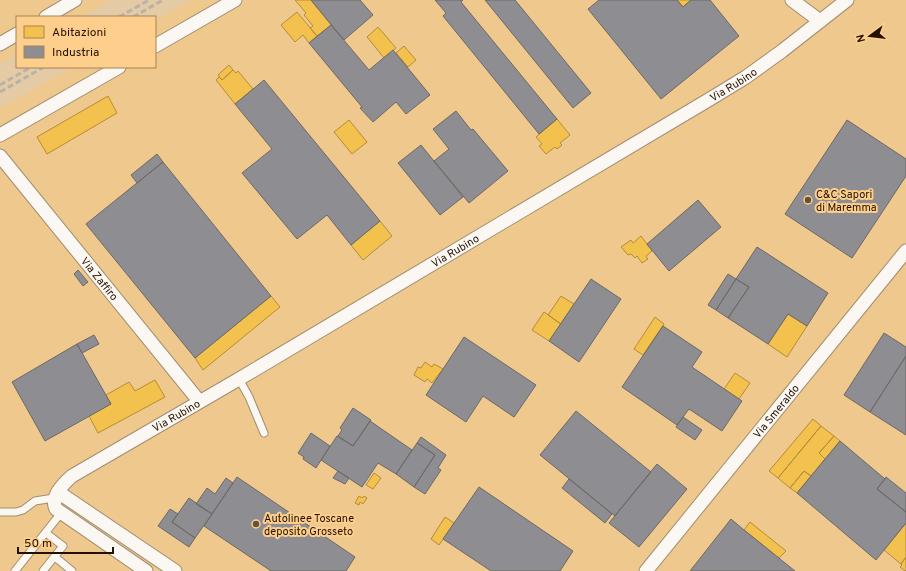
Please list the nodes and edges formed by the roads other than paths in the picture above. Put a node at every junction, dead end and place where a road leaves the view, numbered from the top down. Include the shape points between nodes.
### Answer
1 (75, 0) edge
2 (235, 0) edge
3 (792, 0) edge
4 (847, 0) edge
5 (48, 16) edge
6 (820, 21) junction
7 (16, 35) edge
8 (0, 44) edge
9 (156, 45) edge
10 (117, 68) edge
11 (0, 135) edge
12 (0, 156) edge
13 (906, 251) edge
14 (239, 379) junction
15 (199, 401) junction
16 (264, 433) dead end
17 (56, 495) junction
18 (0, 512) edge
19 (61, 513) junction
20 (46, 533) junction
21 (55, 557) junction
22 (142, 570) edge
23 (15, 571) edge
24 (43, 571) edge
25 (72, 571) edge
26 (175, 571) edge
27 (646, 571) edge

1 - 5 street
2 - 9 street
3 - 6 street
4 - 6 street, Via Rubino
6 - 14 street, Via Rubino via 740,80
7 - 8 street
10 - 11 street
12 - 15 street, Via Zaffiro
13 - 27 street, Via Smeraldo
14 - 15 street, Via Rubino
14 - 16 lane
15 - 17 street, Via Rubino via 72,476
17 - 18 lane via 35,501 23,510
17 - 19 street via 55,506
17 - 26 street
19 - 20 lane
19 - 22 street
20 - 21 lane via 64,546
20 - 23 lane
21 - 24 lane
21 - 25 lane

